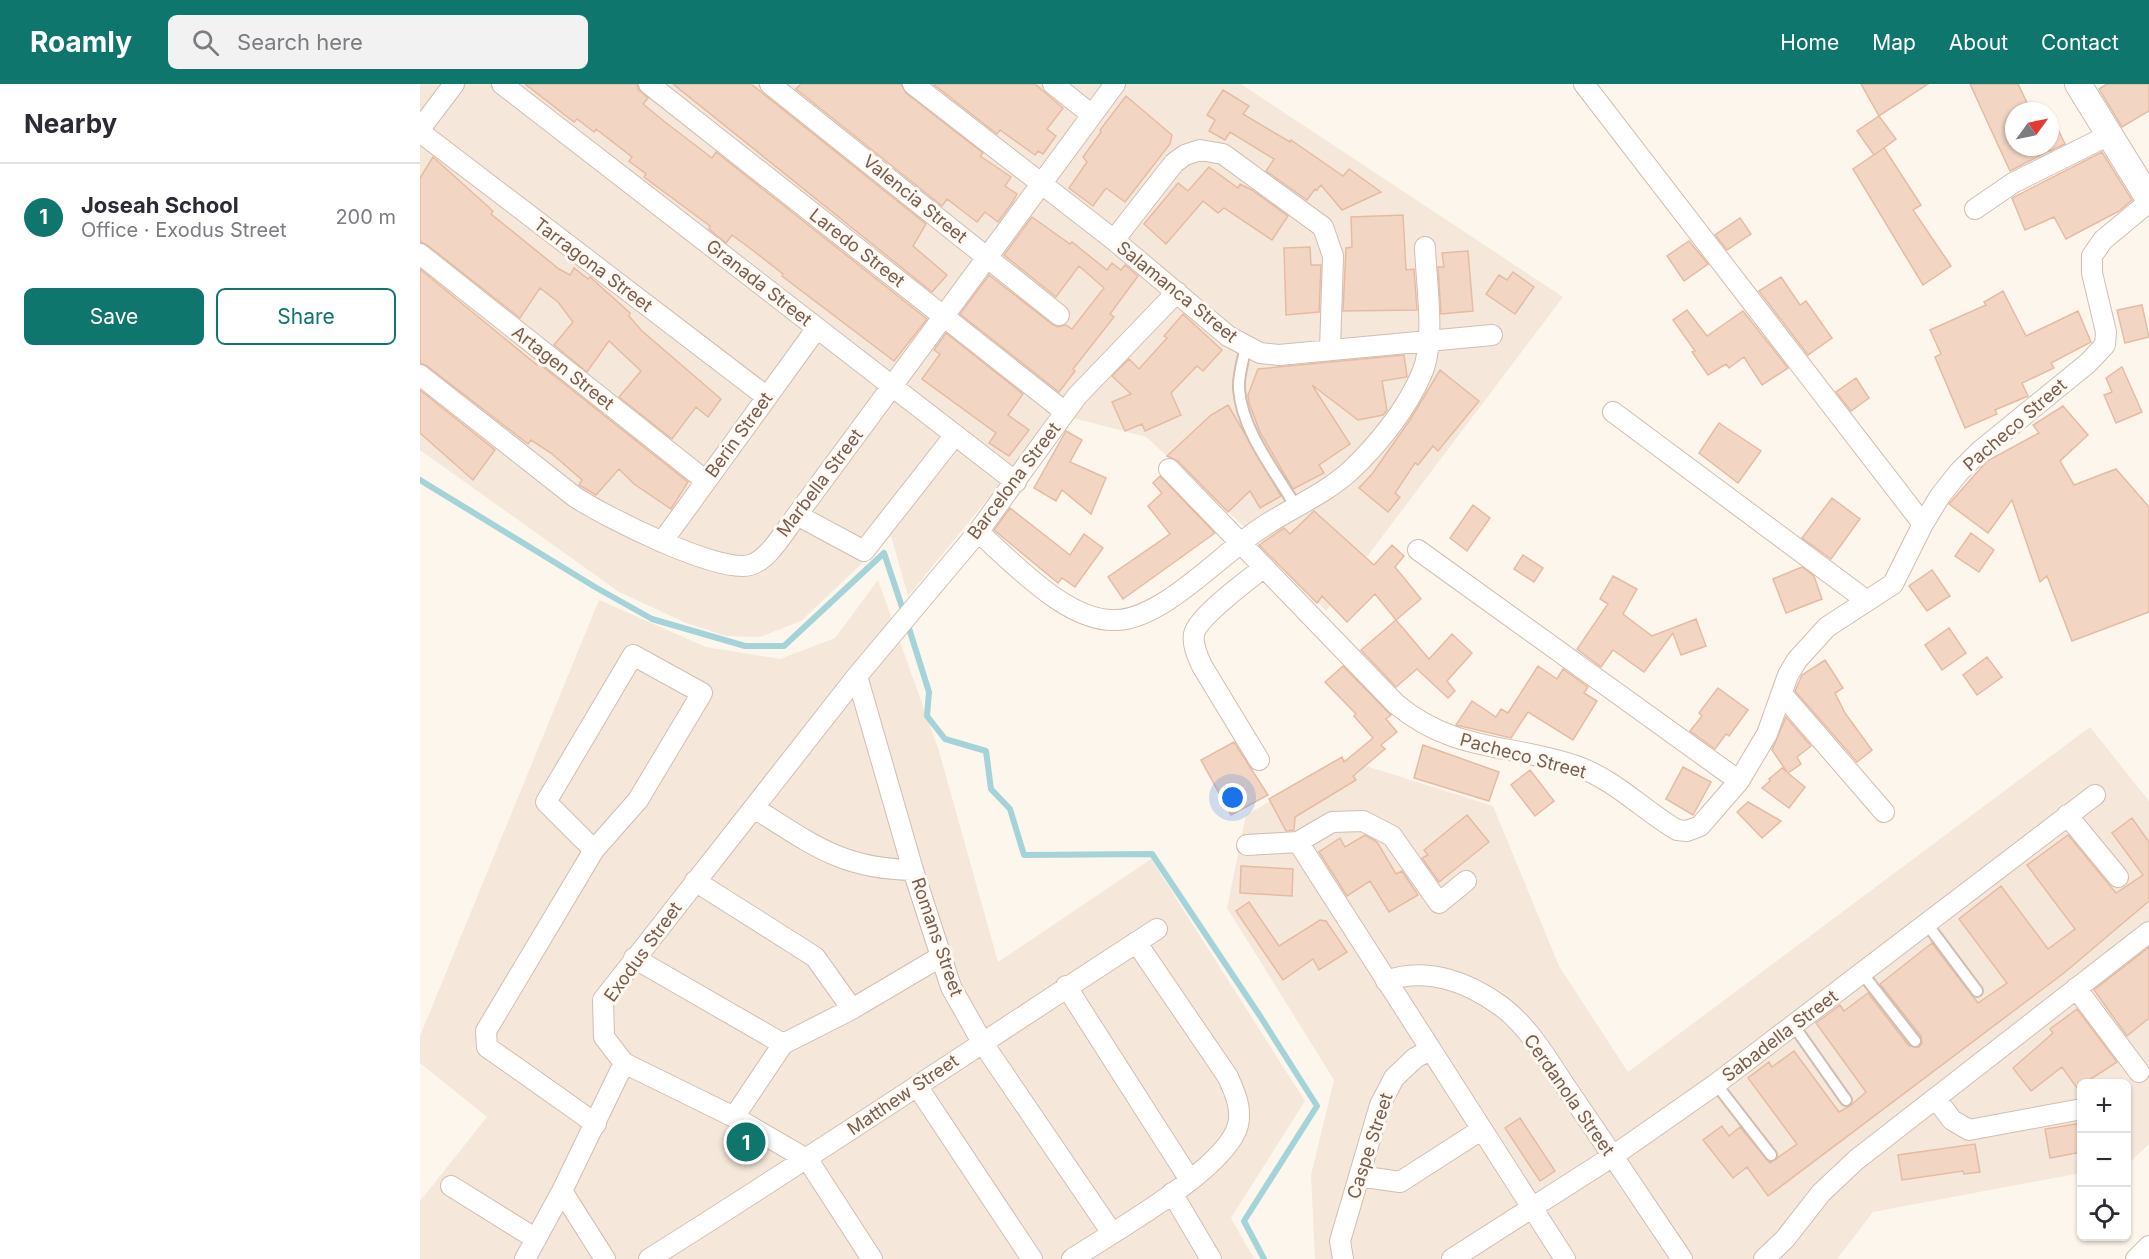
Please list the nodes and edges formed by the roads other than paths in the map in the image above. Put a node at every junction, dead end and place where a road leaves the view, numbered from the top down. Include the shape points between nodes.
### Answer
1 (454, 84) edge
2 (502, 84) edge
3 (649, 84) edge
4 (770, 84) edge
5 (913, 84) edge
6 (1053, 84) edge
7 (1116, 84) edge
8 (1584, 84) edge
9 (2078, 84) edge
10 (1092, 115) junction
11 (420, 131) edge
12 (2109, 135) junction
13 (1042, 184) junction
14 (2149, 200) edge
15 (1975, 209) dead end
16 (1114, 240) junction
17 (1425, 247) dead end
18 (420, 254) edge
19 (987, 258) junction
20 (1177, 292) junction
21 (1059, 315) dead end
22 (945, 318) junction
23 (817, 328) junction
24 (1492, 335) dead end
25 (1428, 339) junction
26 (1246, 347) junction
27 (1330, 350) junction
28 (420, 375) edge
29 (893, 387) junction
30 (767, 397) junction
31 (1065, 412) junction
32 (1613, 412) dead end
33 (956, 435) junction
34 (1169, 469) dead end
35 (706, 481) junction
36 (1016, 482) junction
37 (1296, 507) junction
38 (797, 515) junction
39 (1923, 524) junction
40 (978, 532) junction
41 (662, 542) junction
42 (1241, 543) junction
43 (1418, 550) dead end
44 (1264, 567) junction
45 (1867, 602) junction
46 (857, 676) junction
47 (1782, 694) junction
48 (1259, 760) dead end
49 (1739, 781) junction
50 (2095, 795) dead end
51 (754, 808) junction
52 (1884, 812) dead end
53 (2067, 815) junction
54 (1299, 842) junction
55 (1248, 845) dead end
56 (594, 850) junction
57 (913, 870) junction
58 (2118, 877) dead end
59 (695, 881) junction
60 (1466, 881) dead end
61 (1927, 924) junction
62 (1156, 929) dead end
63 (2149, 932) edge
64 (1136, 942) junction
65 (940, 957) junction
66 (634, 958) junction
67 (1862, 973) junction
68 (1386, 981) junction
69 (1066, 987) junction
70 (2076, 988) junction
71 (1977, 992) dead end
72 (852, 1009) junction
73 (1794, 1026) junction
74 (1915, 1041) dead end
75 (982, 1042) junction
76 (783, 1044) junction
77 (1430, 1050) junction
78 (624, 1063) junction
79 (2138, 1073) edge
80 (1716, 1084) junction
81 (917, 1086) junction
82 (1846, 1100) dead end
83 (1936, 1100) junction
84 (2077, 1110) edge
85 (734, 1117) junction
86 (596, 1124) junction
87 (1481, 1130) junction
88 (1771, 1155) dead end
89 (1613, 1156) junction
90 (808, 1160) junction
91 (1359, 1176) junction
92 (1190, 1180) junction
93 (451, 1186) dead end
94 (562, 1191) junction
95 (1172, 1193) junction
96 (1532, 1208) junction
97 (1112, 1233) junction
98 (536, 1239) junction
99 (2149, 1246) edge
100 (525, 1259) edge
101 (605, 1259) edge
102 (649, 1259) edge
103 (872, 1259) edge
104 (1032, 1259) edge
105 (1072, 1259) edge
106 (1210, 1259) edge
107 (1343, 1259) edge
108 (1452, 1259) edge
109 (1565, 1259) edge
110 (1682, 1259) edge
111 (1764, 1259) edge
112 (2136, 1259) edge

1 - 11 street
2 - 23 street, Granada Street
3 - 22 street, Laredo Street
4 - 19 street, Valencia Street
5 - 13 street, Salamanca Street
6 - 10 street
7 - 10 street, Marbella Street
8 - 39 street
9 - 12 street
10 - 13 street, Marbella Street
11 - 30 street, Tarragona Street
12 - 14 street
12 - 15 street via 2013,183
13 - 16 street, Salamanca Street
13 - 19 street, Marbella Street
14 - 39 street, Pacheco Street via 2103,240 2092,256 2105,345 1973,458 1940,496
16 - 20 street, Salamanca Street
16 - 27 street via 1174,163 1200,150 1223,154 1323,227 1333,256
17 - 25 street
18 - 35 street, Artagen Street
19 - 21 street, Valencia Street
19 - 22 street, Marbella Street
20 - 26 street, Salamanca Street
20 - 31 street, Barcelona Street
22 - 29 street, Marbella Street
22 - 31 street, Laredo Street
23 - 29 street, Granada Street
23 - 30 street, Berin Street
24 - 25 street, Salamanca Street
25 - 27 street, Salamanca Street
25 - 37 street via 1421,374 1380,437 1347,473
26 - 27 street, Salamanca Street via 1279,355
26 - 37 lane via 1238,387 1242,407 1249,427
28 - 41 street, Marbella Street via 575,497 601,514
29 - 33 street, Granada Street
29 - 38 street, Marbella Street
30 - 35 street, Berin Street
31 - 36 street, Barcelona Street
32 - 45 street
33 - 36 street, Granada Street
33 - 38 street via 864,551
34 - 42 street, Pacheco Street
35 - 41 street, Berin Street
36 - 40 street, Barcelona Street
37 - 42 street
38 - 41 street, Marbella Street via 760,559 750,565 735,566
39 - 45 street, Pacheco Street via 1893,584
40 - 42 street via 1047,592 1091,616 1115,620 1138,617 1161,605
40 - 46 street, Barcelona Street
42 - 44 street, Pacheco Street
43 - 49 street
44 - 48 street via 1210,614 1194,634 1202,666
44 - 49 street, Pacheco Street via 1396,704 1439,733 1577,766 1602,778 1677,830 1700,826
45 - 47 street, Pacheco Street via 1847,611 1810,642 1788,675
46 - 51 street, Exodus Street
46 - 57 street, Romans Street
47 - 49 street, Pacheco Street via 1767,735
47 - 52 street
50 - 53 street, Sabadella Street
51 - 57 street via 823,851 850,863 880,870
51 - 59 street, Exodus Street
53 - 58 street
53 - 61 street, Sabadella Street
54 - 55 street
54 - 60 street via 1332,822 1364,821 1392,836 1439,903
54 - 68 street
56 - 56 street via 546,802 633,655 702,693 638,800
56 - 86 street via 486,1031 485,1039 487,1047
57 - 65 street, Romans Street
59 - 66 street, Exodus Street
59 - 72 street via 815,957
61 - 67 street, Sabadella Street
61 - 71 lane
62 - 64 street, Matthew Street
63 - 70 street
64 - 69 street, Matthew Street
64 - 92 street via 1236,1094 1240,1112 1230,1143
65 - 72 street
65 - 75 street, Romans Street via 951,987
66 - 76 street
66 - 78 street, Exodus Street via 603,1000 604,1037
67 - 73 street, Sabadella Street
67 - 74 lane
68 - 77 street
68 - 89 street, Cerdanola Street via 1405,974 1438,977 1473,987 1504,1008 1535,1043
69 - 75 street, Matthew Street
69 - 92 street
70 - 79 street
70 - 83 street
72 - 76 street
73 - 80 street, Sabadella Street
73 - 82 lane
75 - 81 street, Matthew Street
75 - 97 street, Romans Street
76 - 85 street
77 - 87 street
77 - 91 street, Caspe Street via 1394,1078 1380,1105
78 - 85 street, Exodus Street
78 - 86 street
80 - 88 lane
80 - 89 street, Sabadella Street
81 - 90 street, Matthew Street
81 - 104 street
83 - 84 street via 1952,1120 1969,1130
83 - 111 street via 1856,1160
85 - 90 street, Exodus Street
86 - 94 street
87 - 91 street via 1400,1182
87 - 96 street
89 - 96 street, Sabadella Street
89 - 110 street, Cerdanola Street
90 - 102 street, Matthew Street
90 - 103 street, Exodus Street
91 - 107 street, Caspe Street via 1340,1241
92 - 95 street
93 - 98 street
94 - 98 street
94 - 101 street
95 - 97 street
95 - 106 street
96 - 108 street, Sabadella Street
96 - 109 street
97 - 105 street
98 - 100 street
99 - 112 street

